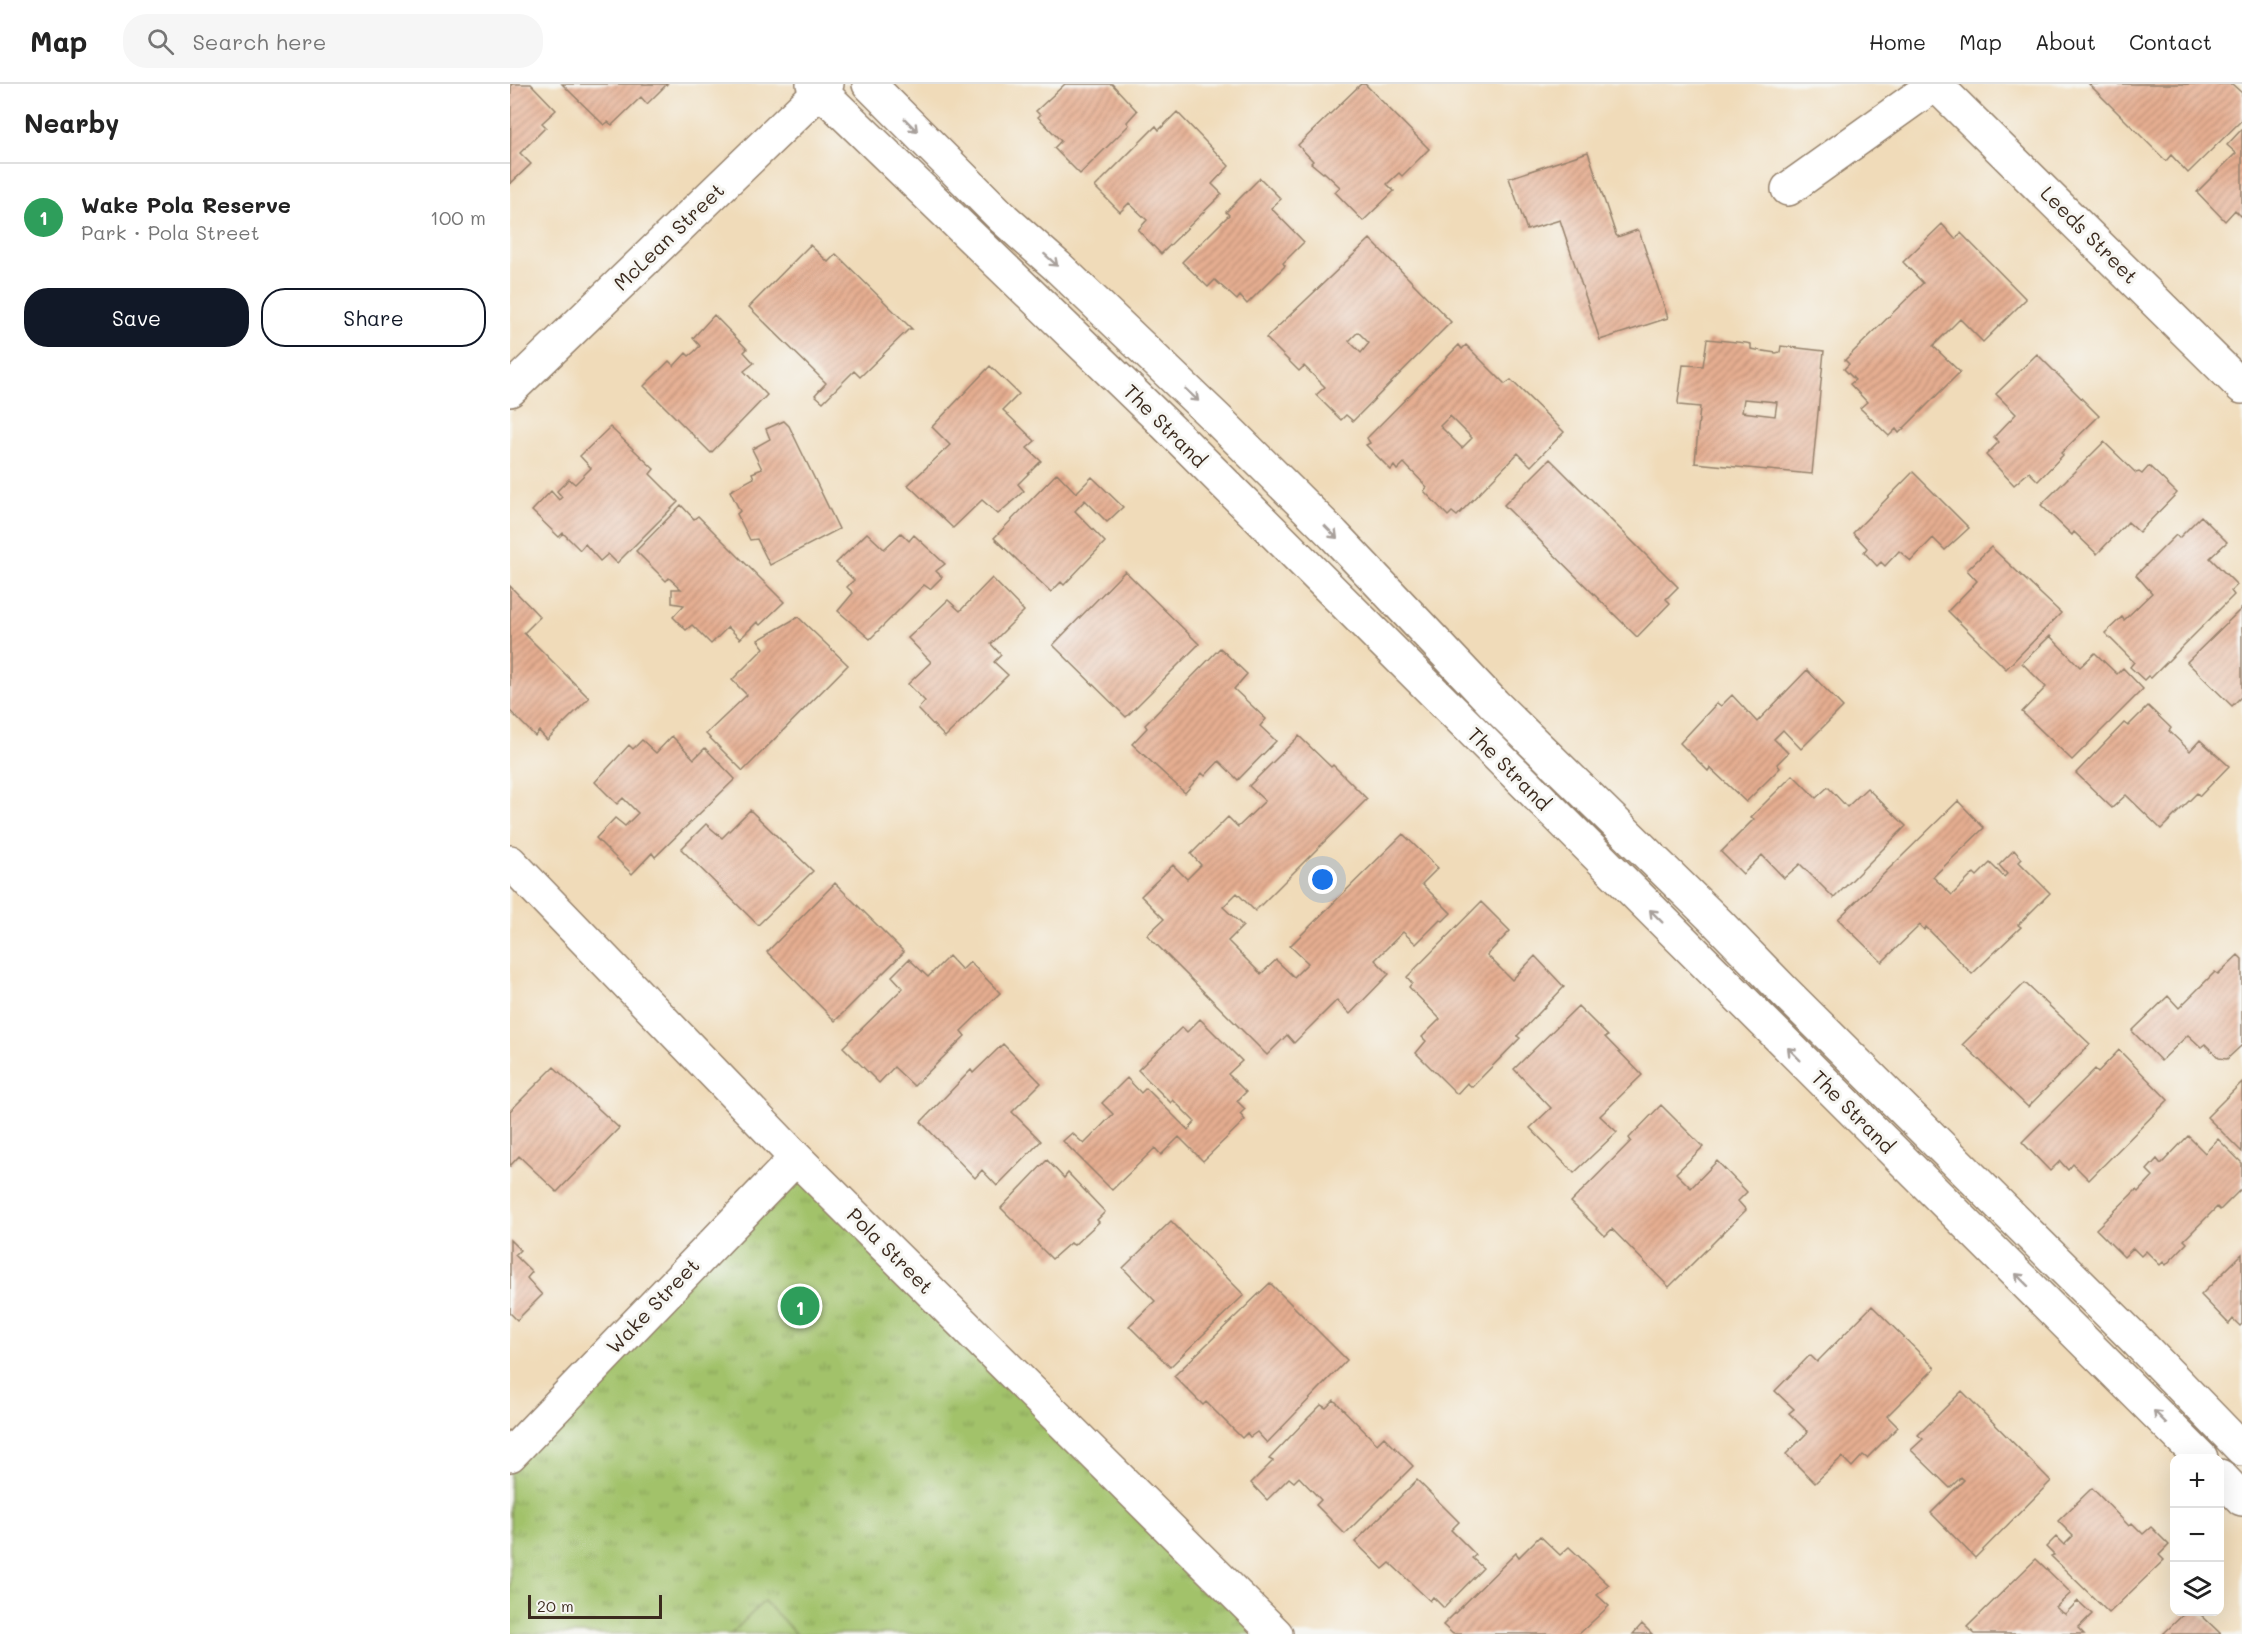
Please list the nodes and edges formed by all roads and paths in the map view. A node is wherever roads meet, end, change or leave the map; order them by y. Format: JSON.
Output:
{"nodes":[{"id":1,"x":869,"y":84,"type":"edge"},
{"id":2,"x":1935,"y":84,"type":"edge"},
{"id":3,"x":820,"y":87,"type":"edge"},
{"id":4,"x":1788,"y":189,"type":"dead end"},
{"id":5,"x":2242,"y":387,"type":"edge"},
{"id":6,"x":510,"y":390,"type":"edge"},
{"id":7,"x":510,"y":862,"type":"edge"},
{"id":8,"x":796,"y":1158,"type":"junction"},
{"id":9,"x":2242,"y":1449,"type":"edge"},
{"id":10,"x":2197,"y":1454,"type":"edge"},
{"id":11,"x":510,"y":1455,"type":"edge"},
{"id":12,"x":2224,"y":1480,"type":"edge"},
{"id":13,"x":2242,"y":1499,"type":"edge"},
{"id":14,"x":1276,"y":1634,"type":"edge"}],
"edges":[{"from":1,"to":9,"type":"street","name":"The Strand","one_way":true},
{"from":2,"to":4,"type":"street","name":"Leeds Street"},
{"from":2,"to":5,"type":"street","name":"Leeds Street"},
{"from":3,"to":6,"type":"street","name":"McLean Street"},
{"from":10,"to":3,"type":"street","name":"The Strand","one_way":true},
{"from":7,"to":8,"type":"street","name":"Pola Street"},
{"from":8,"to":11,"type":"street","name":"Wake Street"},
{"from":8,"to":14,"type":"street","name":"Pola Street"},
{"from":12,"to":13,"type":"street"}]}
